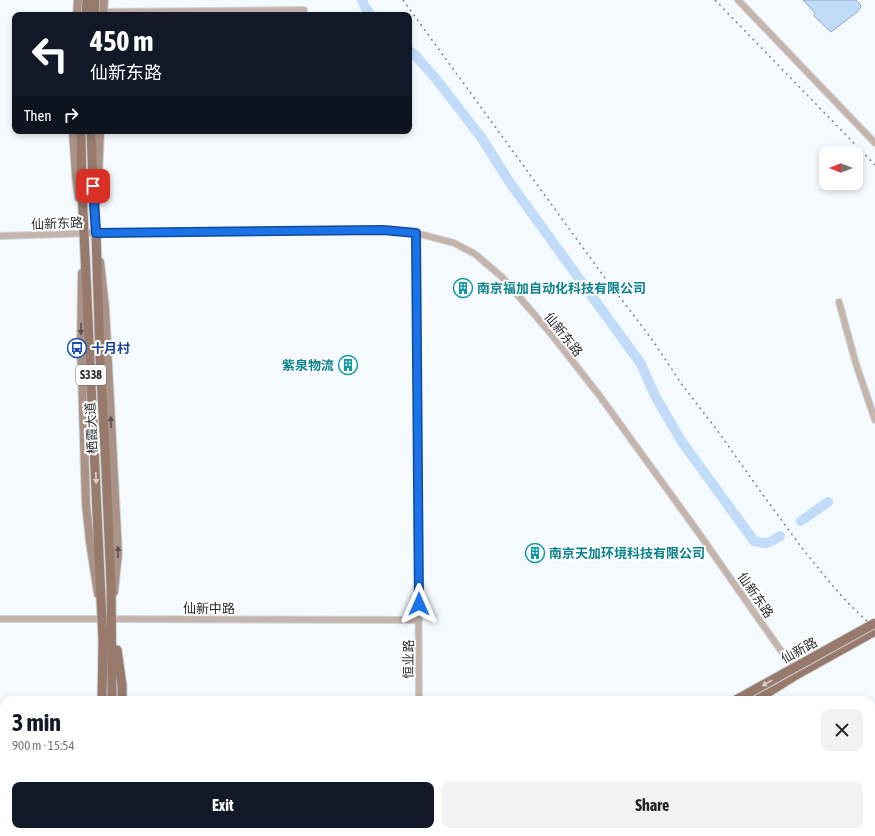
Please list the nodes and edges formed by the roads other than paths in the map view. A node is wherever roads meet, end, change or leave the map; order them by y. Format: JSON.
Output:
{"nodes":[{"id":1,"x":78,"y":0,"type":"edge"},
{"id":2,"x":87,"y":0,"type":"edge"},
{"id":3,"x":95,"y":0,"type":"edge"},
{"id":4,"x":104,"y":0,"type":"edge"},
{"id":5,"x":738,"y":0,"type":"edge"},
{"id":6,"x":304,"y":10,"type":"dead end"},
{"id":7,"x":77,"y":12,"type":"edge"},
{"id":8,"x":86,"y":12,"type":"edge"},
{"id":9,"x":94,"y":12,"type":"edge"},
{"id":10,"x":103,"y":12,"type":"edge"},
{"id":11,"x":170,"y":12,"type":"edge"},
{"id":12,"x":73,"y":134,"type":"edge"},
{"id":13,"x":81,"y":134,"type":"edge"},
{"id":14,"x":91,"y":134,"type":"edge"},
{"id":15,"x":100,"y":134,"type":"edge"},
{"id":16,"x":875,"y":143,"type":"edge"},
{"id":17,"x":96,"y":233,"type":"junction"},
{"id":18,"x":416,"y":233,"type":"junction"},
{"id":19,"x":84,"y":234,"type":"junction"},
{"id":20,"x":0,"y":236,"type":"edge"},
{"id":21,"x":839,"y":302,"type":"dead end"},
{"id":22,"x":875,"y":420,"type":"edge"},
{"id":23,"x":0,"y":619,"type":"edge"},
{"id":24,"x":101,"y":619,"type":"junction"},
{"id":25,"x":112,"y":619,"type":"junction"},
{"id":26,"x":419,"y":620,"type":"junction"},
{"id":27,"x":875,"y":623,"type":"edge"},
{"id":28,"x":875,"y":631,"type":"edge"},
{"id":29,"x":793,"y":668,"type":"junction"},
{"id":30,"x":96,"y":696,"type":"edge"},
{"id":31,"x":102,"y":696,"type":"edge"},
{"id":32,"x":112,"y":696,"type":"edge"},
{"id":33,"x":122,"y":696,"type":"edge"},
{"id":34,"x":419,"y":696,"type":"edge"},
{"id":35,"x":743,"y":696,"type":"edge"},
{"id":36,"x":762,"y":696,"type":"edge"}],
"edges":[{"from":1,"to":7,"type":"street"},
{"from":2,"to":8,"type":"main road"},
{"from":3,"to":9,"type":"main road"},
{"from":4,"to":10,"type":"street"},
{"from":5,"to":16,"type":"street"},
{"from":6,"to":11,"type":"street"},
{"from":12,"to":19,"type":"street"},
{"from":13,"to":19,"type":"main road","name":"栖霞大道","number":"S338"},
{"from":14,"to":17,"type":"main road","name":"栖霞大道","number":"S338"},
{"from":15,"to":17,"type":"street"},
{"from":17,"to":18,"type":"street","name":"仙新东路"},
{"from":17,"to":19,"type":"street","name":"仙新东路"},
{"from":25,"to":17,"type":"main road","name":"栖霞大道","number":"S338","one_way":true},
{"from":18,"to":26,"type":"street","name":"恒业路"},
{"from":18,"to":29,"type":"street","name":"仙新东路"},
{"from":19,"to":20,"type":"street","name":"仙新东路"},
{"from":19,"to":24,"type":"main road","name":"栖霞大道","number":"S338","one_way":true},
{"from":21,"to":22,"type":"street"},
{"from":23,"to":24,"type":"street","name":"仙新中路"},
{"from":24,"to":25,"type":"street","name":"仙新中路"},
{"from":24,"to":30,"type":"main road"},
{"from":24,"to":31,"type":"main road","name":"栖霞大道","number":"S338"},
{"from":25,"to":26,"type":"street","name":"仙新中路"},
{"from":25,"to":32,"type":"main road","name":"栖霞大道","number":"S338"},
{"from":25,"to":33,"type":"main road"},
{"from":26,"to":34,"type":"street","name":"恒业路"},
{"from":27,"to":29,"type":"main road","name":"仙新路","bridge":true},
{"from":28,"to":36,"type":"main road","name":"仙新路"},
{"from":29,"to":35,"type":"main road","name":"仙新路","one_way":true,"bridge":true}]}
